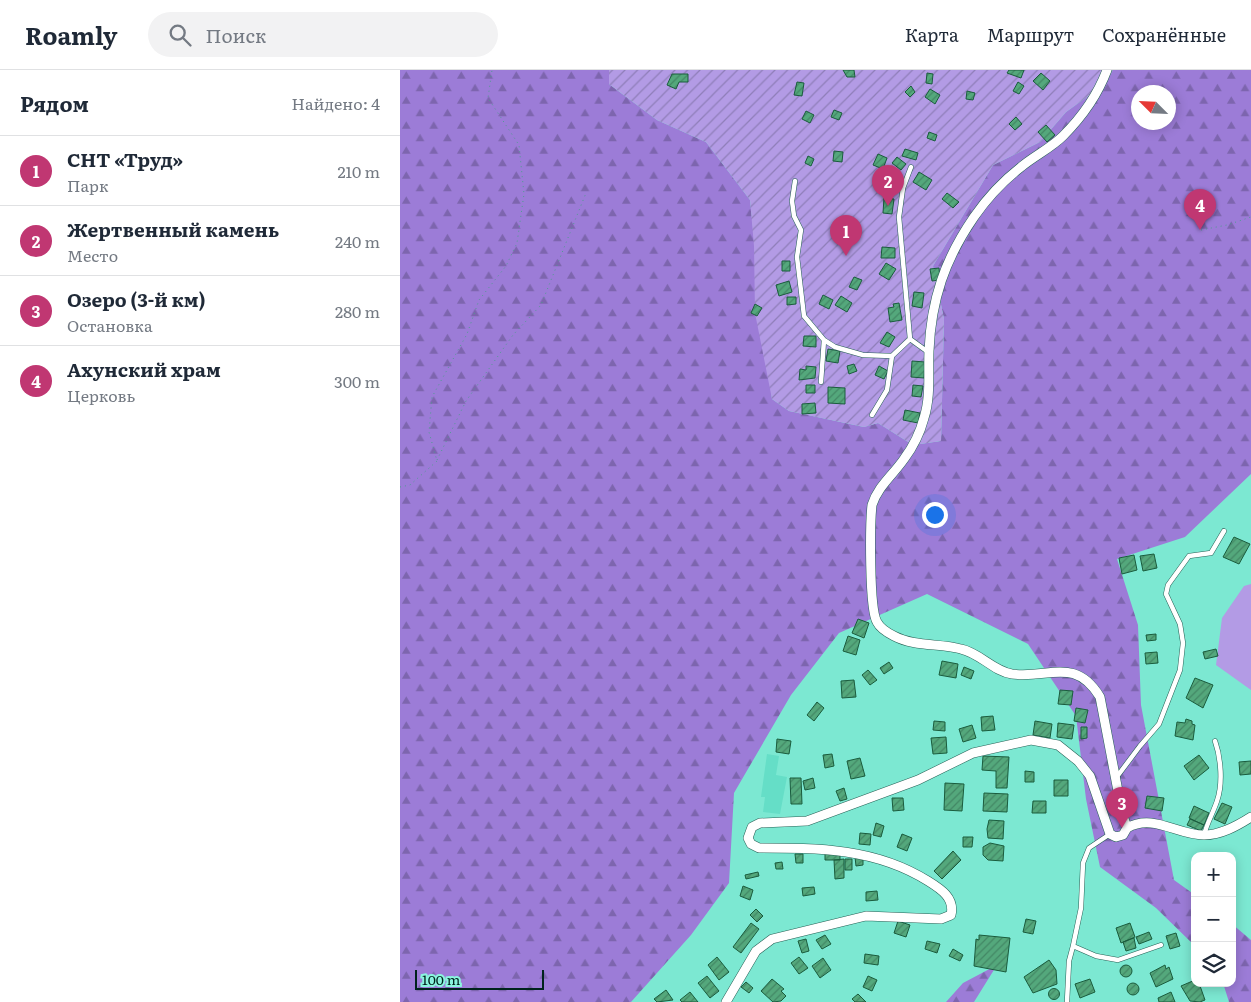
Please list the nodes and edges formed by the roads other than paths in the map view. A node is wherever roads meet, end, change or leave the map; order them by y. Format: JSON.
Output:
{"nodes":[{"id":1,"x":1107,"y":70,"type":"edge"},
{"id":2,"x":912,"y":167,"type":"dead end"},
{"id":3,"x":795,"y":181,"type":"dead end"},
{"id":4,"x":910,"y":339,"type":"junction"},
{"id":5,"x":824,"y":340,"type":"junction"},
{"id":6,"x":929,"y":353,"type":"junction"},
{"id":7,"x":892,"y":356,"type":"junction"},
{"id":8,"x":820,"y":382,"type":"dead end"},
{"id":9,"x":872,"y":415,"type":"dead end"},
{"id":10,"x":1224,"y":531,"type":"dead end"},
{"id":11,"x":1214,"y":741,"type":"dead end"},
{"id":12,"x":1116,"y":779,"type":"junction"},
{"id":13,"x":1251,"y":816,"type":"edge"},
{"id":14,"x":1127,"y":828,"type":"junction"},
{"id":15,"x":1110,"y":834,"type":"junction"},
{"id":16,"x":1204,"y":835,"type":"junction"},
{"id":17,"x":1161,"y":945,"type":"dead end"},
{"id":18,"x":1073,"y":946,"type":"junction"},
{"id":19,"x":726,"y":1002,"type":"edge"},
{"id":20,"x":1067,"y":1002,"type":"edge"}],
"edges":[{"from":1,"to":6,"type":"street"},
{"from":2,"to":4,"type":"lane"},
{"from":3,"to":5,"type":"lane"},
{"from":4,"to":6,"type":"lane"},
{"from":4,"to":7,"type":"lane"},
{"from":5,"to":7,"type":"lane"},
{"from":5,"to":8,"type":"lane"},
{"from":6,"to":12,"type":"street"},
{"from":7,"to":9,"type":"lane"},
{"from":10,"to":12,"type":"lane"},
{"from":11,"to":16,"type":"lane"},
{"from":12,"to":14,"type":"street"},
{"from":13,"to":16,"type":"street"},
{"from":14,"to":15,"type":"street"},
{"from":14,"to":16,"type":"street"},
{"from":15,"to":18,"type":"lane"},
{"from":15,"to":19,"type":"street"},
{"from":17,"to":18,"type":"lane"},
{"from":18,"to":20,"type":"lane"}]}
